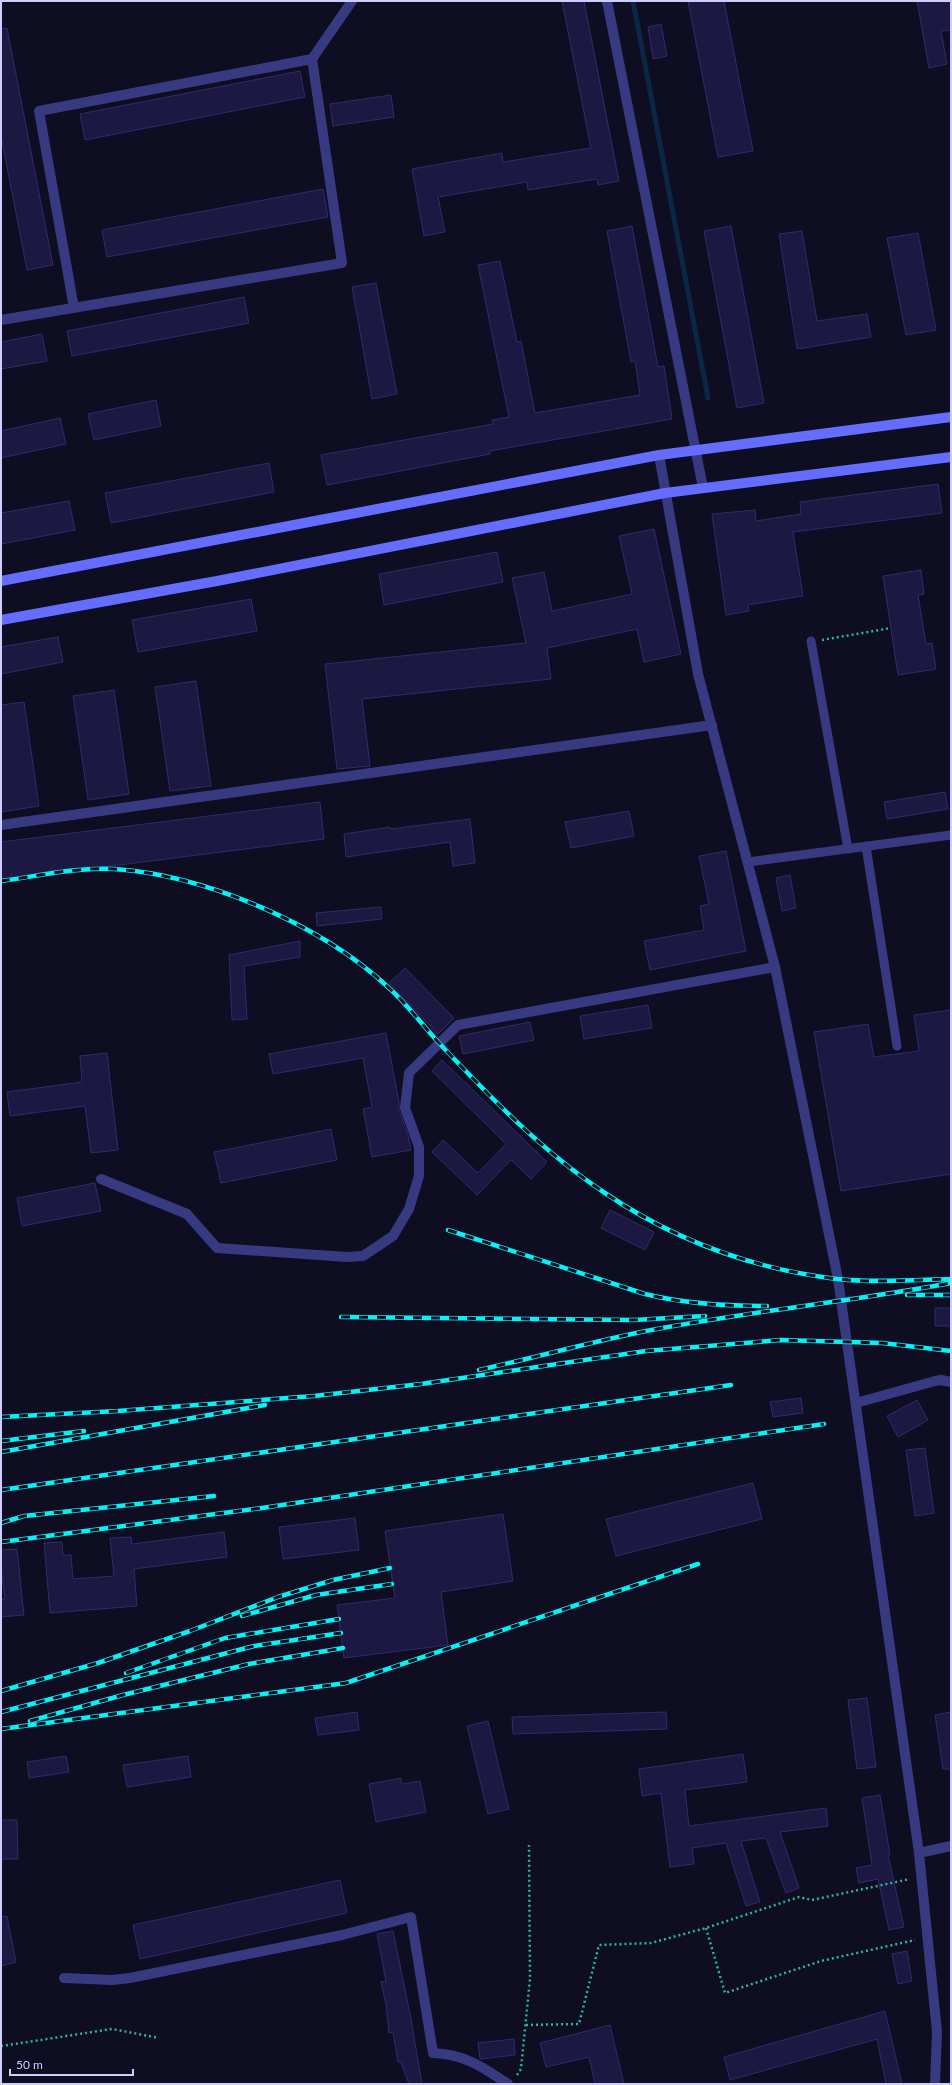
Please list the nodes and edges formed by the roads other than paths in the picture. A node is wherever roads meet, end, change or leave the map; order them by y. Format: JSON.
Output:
{"nodes":[{"id":1,"x":352,"y":1,"type":"edge"},
{"id":2,"x":607,"y":1,"type":"edge"},
{"id":3,"x":312,"y":59,"type":"junction"},
{"id":4,"x":74,"y":308,"type":"junction"},
{"id":5,"x":1,"y":320,"type":"edge"},
{"id":6,"x":951,"y":417,"type":"edge"},
{"id":7,"x":695,"y":449,"type":"junction"},
{"id":8,"x":659,"y":455,"type":"junction"},
{"id":9,"x":951,"y":457,"type":"edge"},
{"id":10,"x":703,"y":488,"type":"junction"},
{"id":11,"x":665,"y":493,"type":"junction"},
{"id":12,"x":1,"y":581,"type":"edge"},
{"id":13,"x":1,"y":620,"type":"edge"},
{"id":14,"x":811,"y":641,"type":"road end"},
{"id":15,"x":712,"y":725,"type":"junction"},
{"id":16,"x":1,"y":825,"type":"edge"},
{"id":17,"x":951,"y":835,"type":"edge"},
{"id":18,"x":866,"y":846,"type":"junction"},
{"id":19,"x":848,"y":849,"type":"junction"},
{"id":20,"x":748,"y":862,"type":"junction"},
{"id":21,"x":775,"y":967,"type":"junction"},
{"id":22,"x":897,"y":1046,"type":"dead end"},
{"id":23,"x":101,"y":1179,"type":"dead end"},
{"id":24,"x":951,"y":1382,"type":"edge"},
{"id":25,"x":856,"y":1403,"type":"junction"},
{"id":26,"x":951,"y":1846,"type":"edge"},
{"id":27,"x":919,"y":1853,"type":"junction"},
{"id":28,"x":64,"y":1978,"type":"dead end"},
{"id":29,"x":511,"y":2081,"type":"edge"},
{"id":30,"x":935,"y":2084,"type":"edge"}],
"edges":[{"from":1,"to":3,"type":"street"},
{"from":2,"to":7,"type":"street"},
{"from":3,"to":4,"type":"street"},
{"from":3,"to":4,"type":"street"},
{"from":4,"to":5,"type":"street"},
{"from":6,"to":7,"type":"main road"},
{"from":7,"to":8,"type":"main road"},
{"from":7,"to":10,"type":"street"},
{"from":8,"to":11,"type":"street"},
{"from":8,"to":12,"type":"main road"},
{"from":9,"to":10,"type":"main road"},
{"from":10,"to":11,"type":"main road"},
{"from":11,"to":13,"type":"main road"},
{"from":11,"to":15,"type":"street"},
{"from":14,"to":19,"type":"lane"},
{"from":15,"to":16,"type":"street"},
{"from":15,"to":20,"type":"street"},
{"from":17,"to":18,"type":"lane"},
{"from":18,"to":19,"type":"lane"},
{"from":18,"to":22,"type":"lane"},
{"from":19,"to":20,"type":"lane"},
{"from":20,"to":21,"type":"street"},
{"from":21,"to":23,"type":"street"},
{"from":21,"to":25,"type":"street"},
{"from":24,"to":25,"type":"street"},
{"from":25,"to":27,"type":"street"},
{"from":26,"to":27,"type":"street"},
{"from":27,"to":30,"type":"street"},
{"from":28,"to":29,"type":"street"}]}
